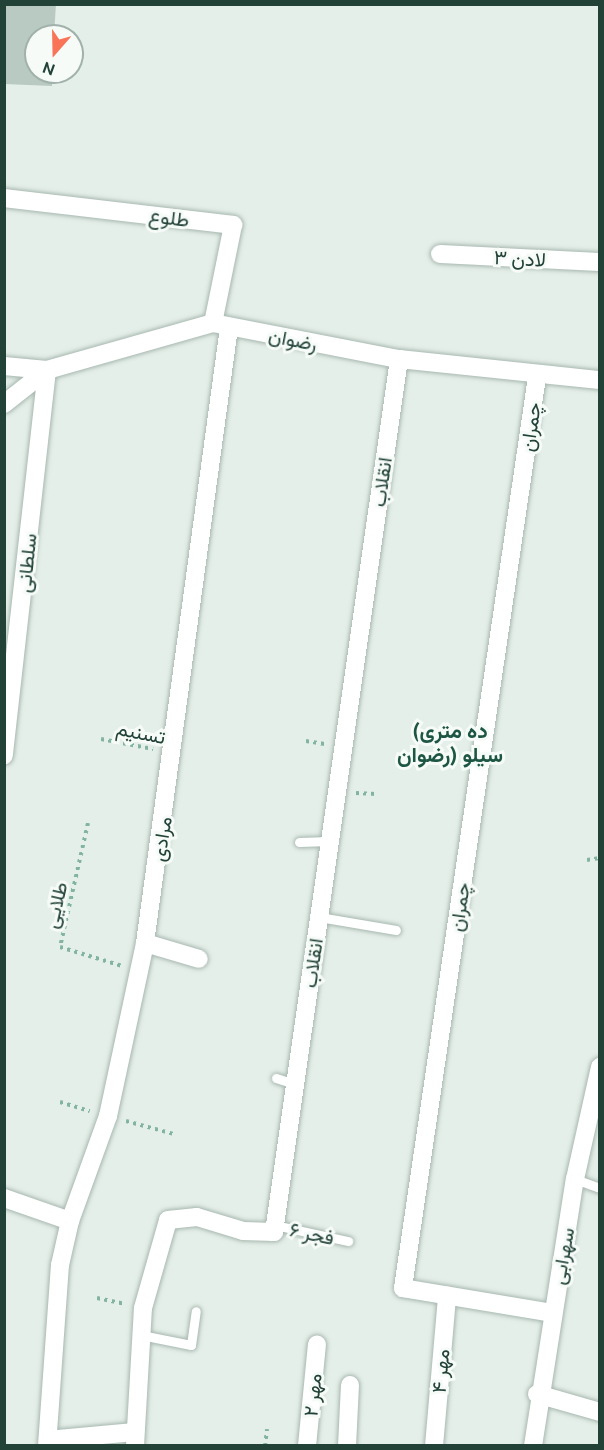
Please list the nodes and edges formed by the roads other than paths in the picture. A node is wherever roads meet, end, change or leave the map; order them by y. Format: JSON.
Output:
{"nodes":[{"id":1,"x":4,"y":198,"type":"edge"},
{"id":2,"x":440,"y":254,"type":"dead end"},
{"id":3,"x":600,"y":262,"type":"edge"},
{"id":4,"x":221,"y":325,"type":"junction"},
{"id":5,"x":399,"y":359,"type":"junction"},
{"id":6,"x":4,"y":366,"type":"edge"},
{"id":7,"x":47,"y":370,"type":"junction"},
{"id":8,"x":537,"y":377,"type":"junction"},
{"id":9,"x":600,"y":380,"type":"edge"},
{"id":10,"x":4,"y":404,"type":"edge"},
{"id":11,"x":4,"y":756,"type":"edge"},
{"id":12,"x":330,"y":841,"type":"junction"},
{"id":13,"x":299,"y":842,"type":"dead end"},
{"id":14,"x":319,"y":917,"type":"junction"},
{"id":15,"x":396,"y":930,"type":"dead end"},
{"id":16,"x":145,"y":943,"type":"junction"},
{"id":17,"x":199,"y":959,"type":"dead end"},
{"id":18,"x":600,"y":1067,"type":"edge"},
{"id":19,"x":276,"y":1078,"type":"dead end"},
{"id":20,"x":295,"y":1084,"type":"junction"},
{"id":21,"x":595,"y":1113,"type":"edge"},
{"id":22,"x":575,"y":1179,"type":"junction"},
{"id":23,"x":600,"y":1188,"type":"edge"},
{"id":24,"x":4,"y":1198,"type":"edge"},
{"id":25,"x":70,"y":1221,"type":"junction"},
{"id":26,"x":275,"y":1225,"type":"junction"},
{"id":27,"x":348,"y":1241,"type":"dead end"},
{"id":28,"x":447,"y":1296,"type":"junction"},
{"id":29,"x":196,"y":1311,"type":"dead end"},
{"id":30,"x":552,"y":1314,"type":"junction"},
{"id":31,"x":141,"y":1335,"type":"junction"},
{"id":32,"x":317,"y":1344,"type":"dead end"},
{"id":33,"x":350,"y":1385,"type":"dead end"},
{"id":34,"x":537,"y":1394,"type":"junction"},
{"id":35,"x":600,"y":1412,"type":"edge"},
{"id":36,"x":134,"y":1439,"type":"edge"},
{"id":37,"x":47,"y":1443,"type":"edge"},
{"id":38,"x":307,"y":1446,"type":"edge"},
{"id":39,"x":347,"y":1446,"type":"edge"},
{"id":40,"x":434,"y":1446,"type":"edge"},
{"id":41,"x":533,"y":1446,"type":"edge"}],
"edges":[{"from":1,"to":4,"type":"street","name":"طلوع"},
{"from":2,"to":3,"type":"street","name":"لادن ۳"},
{"from":4,"to":5,"type":"street","name":"رضوان"},
{"from":4,"to":7,"type":"street","name":"رضوان"},
{"from":4,"to":16,"type":"street","name":"مرادی"},
{"from":5,"to":8,"type":"street","name":"رضوان"},
{"from":5,"to":12,"type":"street","name":"انقلاب"},
{"from":6,"to":7,"type":"street"},
{"from":7,"to":10,"type":"street","name":"رضوان"},
{"from":7,"to":11,"type":"street","name":"سلطانی"},
{"from":8,"to":9,"type":"street","name":"رضوان"},
{"from":8,"to":28,"type":"street","name":"چمران"},
{"from":12,"to":13,"type":"lane"},
{"from":12,"to":14,"type":"street","name":"انقلاب"},
{"from":14,"to":15,"type":"lane"},
{"from":14,"to":20,"type":"street","name":"انقلاب"},
{"from":16,"to":17,"type":"street"},
{"from":16,"to":25,"type":"street","name":"مرادی"},
{"from":18,"to":21,"type":"street","name":"سهرابی"},
{"from":19,"to":20,"type":"lane"},
{"from":20,"to":26,"type":"street","name":"انقلاب"},
{"from":21,"to":22,"type":"street","name":"سهرابی"},
{"from":22,"to":23,"type":"lane"},
{"from":22,"to":30,"type":"street","name":"سهرابی"},
{"from":24,"to":25,"type":"street"},
{"from":25,"to":37,"type":"street","name":"مرادی"},
{"from":26,"to":27,"type":"lane","name":"فجر ۶"},
{"from":26,"to":31,"type":"street"},
{"from":28,"to":30,"type":"street","name":"چمران"},
{"from":28,"to":40,"type":"street","name":"مهر ۴"},
{"from":29,"to":31,"type":"lane"},
{"from":30,"to":34,"type":"street","name":"سهرابی"},
{"from":31,"to":36,"type":"street"},
{"from":32,"to":38,"type":"street","name":"مهر ۲"},
{"from":33,"to":39,"type":"street"},
{"from":34,"to":35,"type":"street"},
{"from":34,"to":41,"type":"street","name":"سهرابی"},
{"from":36,"to":37,"type":"street"}]}
